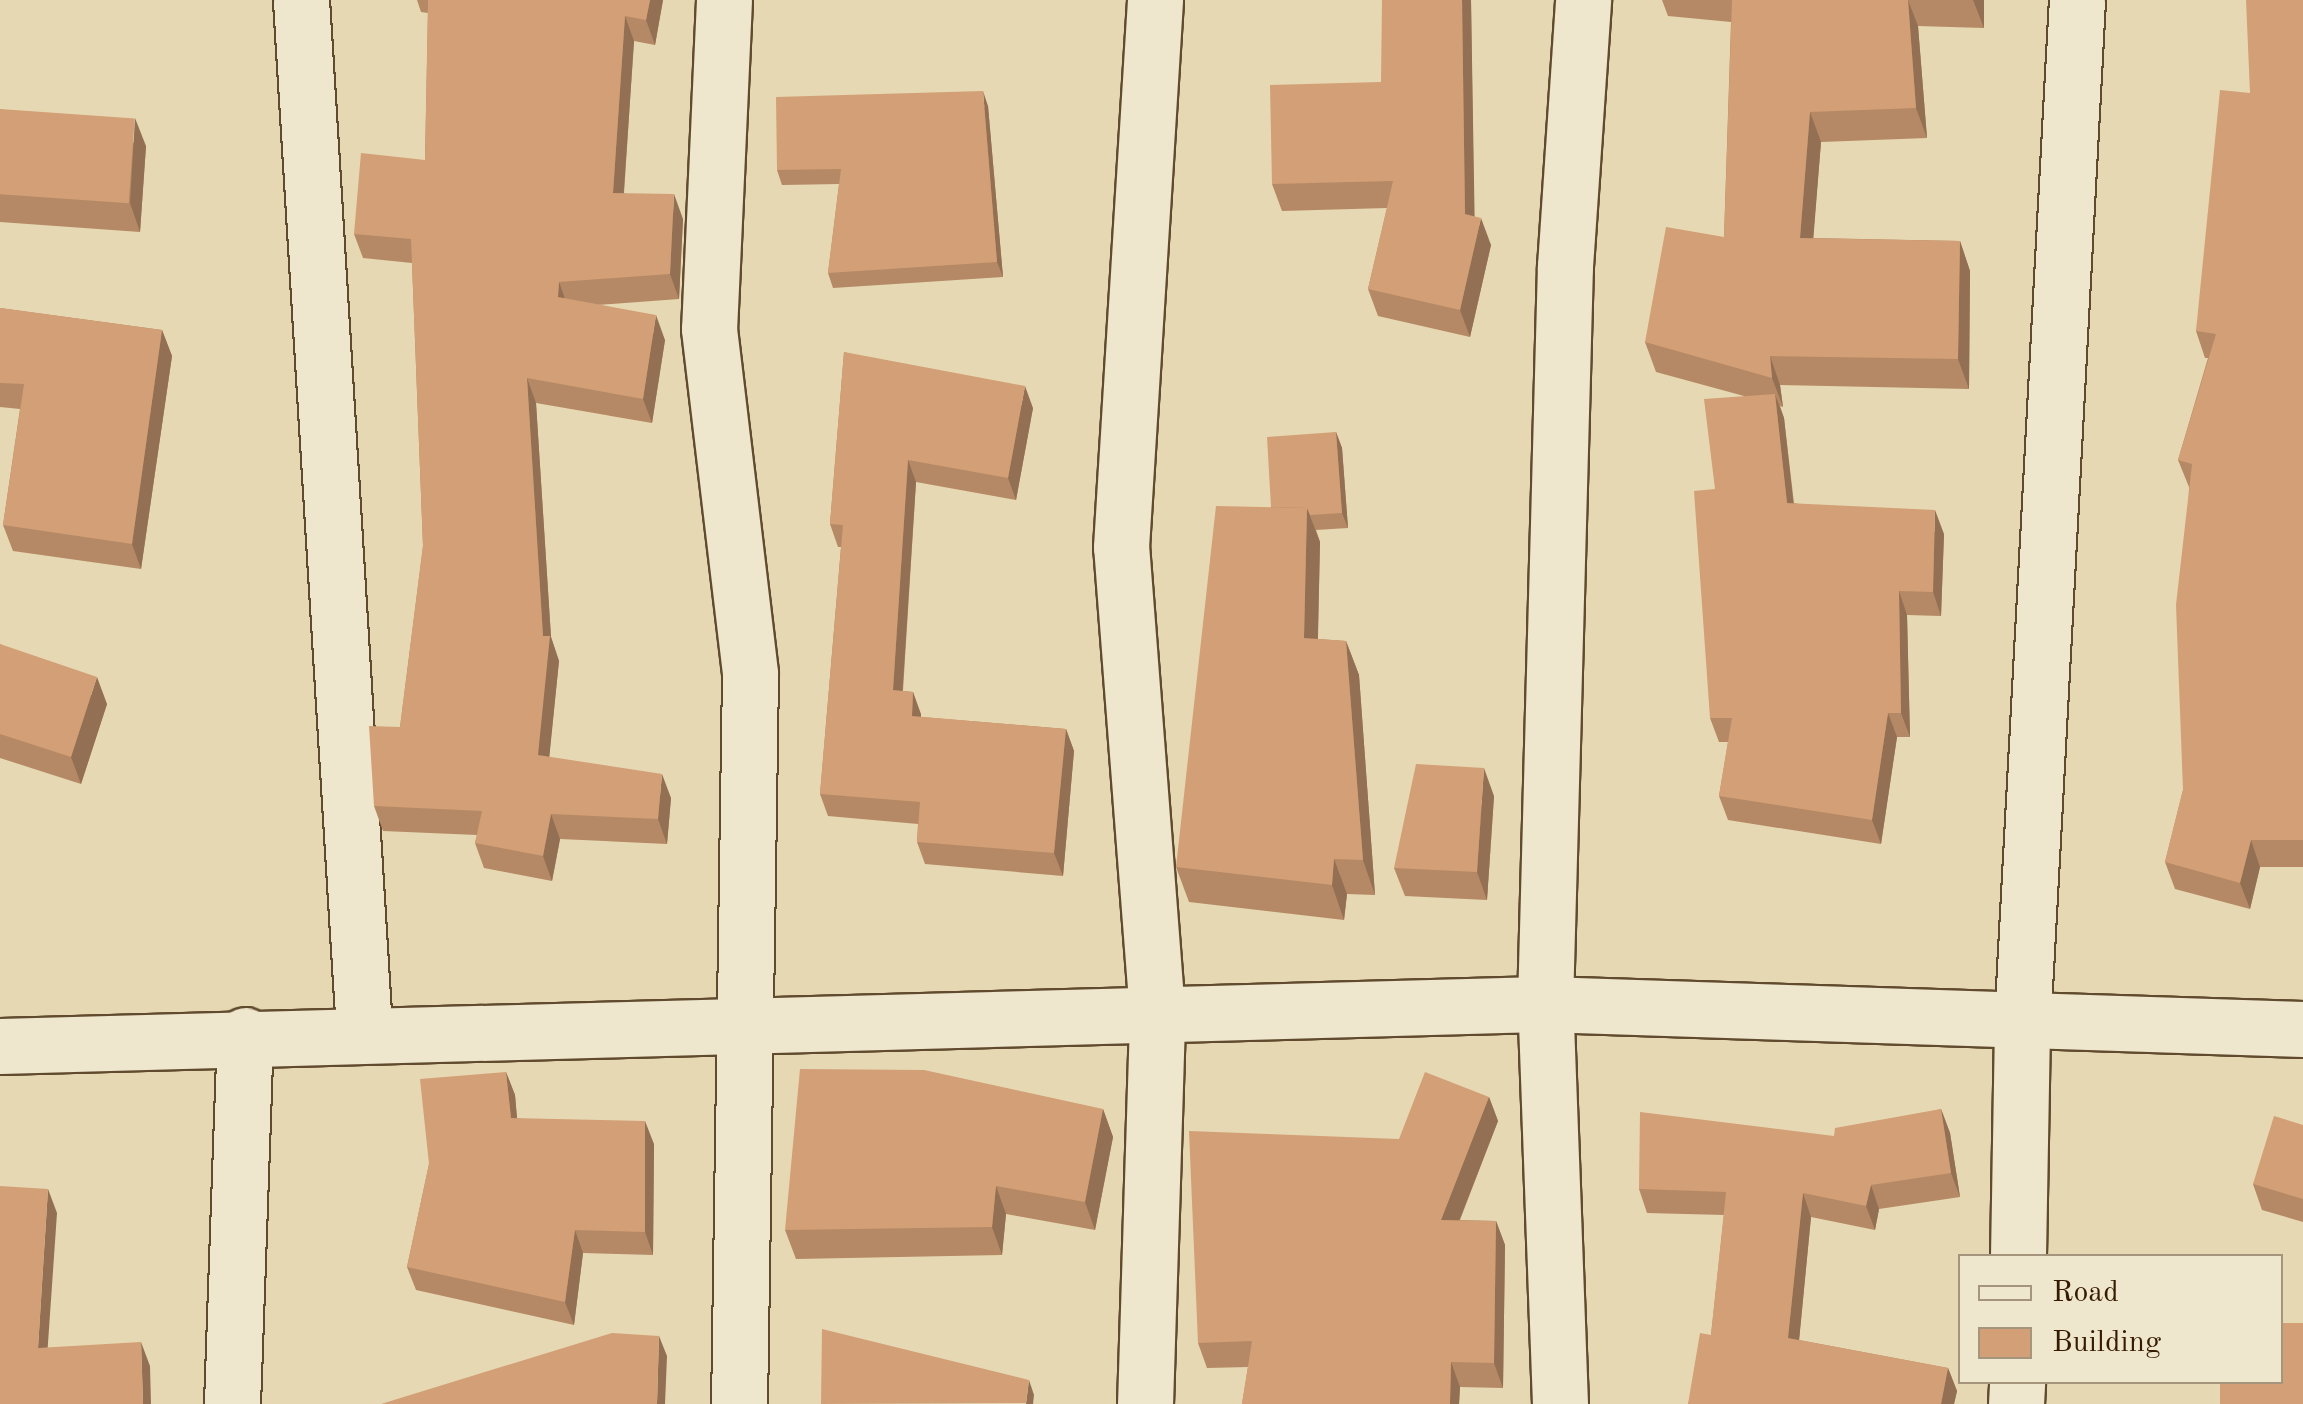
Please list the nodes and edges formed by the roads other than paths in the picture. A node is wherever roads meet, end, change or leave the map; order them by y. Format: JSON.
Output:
{"nodes":[{"id":1,"x":301,"y":0,"type":"edge"},
{"id":2,"x":724,"y":0,"type":"edge"},
{"id":3,"x":1155,"y":0,"type":"edge"},
{"id":4,"x":1583,"y":0,"type":"edge"},
{"id":5,"x":2077,"y":0,"type":"edge"},
{"id":6,"x":1545,"y":1004,"type":"junction"},
{"id":7,"x":1157,"y":1013,"type":"junction"},
{"id":8,"x":740,"y":1021,"type":"junction"},
{"id":9,"x":2022,"y":1025,"type":"junction"},
{"id":10,"x":2303,"y":1029,"type":"edge"},
{"id":11,"x":364,"y":1032,"type":"junction"},
{"id":12,"x":244,"y":1035,"type":"junction"},
{"id":13,"x":0,"y":1046,"type":"edge"},
{"id":14,"x":2018,"y":1254,"type":"edge"},
{"id":15,"x":232,"y":1404,"type":"edge"},
{"id":16,"x":739,"y":1404,"type":"edge"},
{"id":17,"x":1145,"y":1404,"type":"edge"},
{"id":18,"x":1560,"y":1404,"type":"edge"}],
"edges":[{"from":1,"to":11,"type":"street"},
{"from":2,"to":8,"type":"street"},
{"from":3,"to":7,"type":"street"},
{"from":4,"to":6,"type":"street"},
{"from":5,"to":9,"type":"street"},
{"from":6,"to":7,"type":"street"},
{"from":6,"to":9,"type":"street"},
{"from":6,"to":18,"type":"street"},
{"from":7,"to":8,"type":"street"},
{"from":7,"to":17,"type":"street"},
{"from":8,"to":11,"type":"street"},
{"from":8,"to":16,"type":"street"},
{"from":9,"to":10,"type":"street"},
{"from":9,"to":14,"type":"street"},
{"from":11,"to":12,"type":"street"},
{"from":12,"to":13,"type":"street"},
{"from":12,"to":15,"type":"street"}]}
